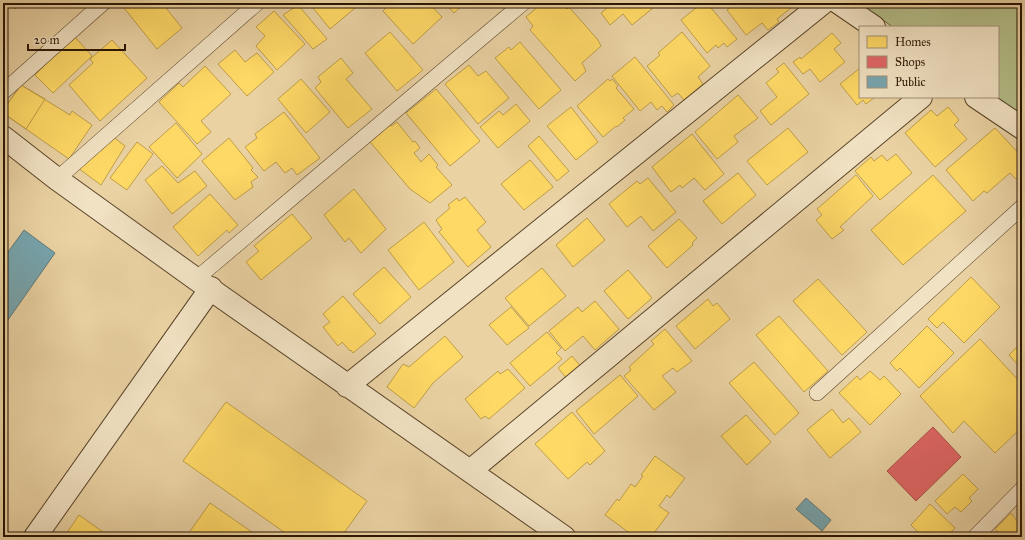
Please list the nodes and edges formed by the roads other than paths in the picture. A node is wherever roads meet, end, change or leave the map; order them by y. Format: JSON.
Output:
{"nodes":[{"id":1,"x":103,"y":3,"type":"edge"},
{"id":2,"x":257,"y":3,"type":"edge"},
{"id":3,"x":523,"y":3,"type":"edge"},
{"id":4,"x":822,"y":3,"type":"edge"},
{"id":5,"x":839,"y":3,"type":"edge"},
{"id":6,"x":873,"y":26,"type":"edge"},
{"id":7,"x":3,"y":92,"type":"edge"},
{"id":8,"x":920,"y":98,"type":"edge"},
{"id":9,"x":977,"y":98,"type":"edge"},
{"id":10,"x":1022,"y":128,"type":"edge"},
{"id":11,"x":3,"y":137,"type":"edge"},
{"id":12,"x":57,"y":179,"type":"junction"},
{"id":13,"x":1022,"y":207,"type":"edge"},
{"id":14,"x":204,"y":284,"type":"junction"},
{"id":15,"x":347,"y":386,"type":"junction"},
{"id":16,"x":817,"y":393,"type":"dead end"},
{"id":17,"x":470,"y":471,"type":"junction"},
{"id":18,"x":1022,"y":489,"type":"edge"},
{"id":19,"x":35,"y":537,"type":"edge"},
{"id":20,"x":564,"y":537,"type":"edge"},
{"id":21,"x":975,"y":537,"type":"edge"}],
"edges":[{"from":1,"to":7,"type":"lane"},
{"from":2,"to":12,"type":"lane"},
{"from":3,"to":14,"type":"lane"},
{"from":4,"to":15,"type":"street"},
{"from":5,"to":6,"type":"street"},
{"from":8,"to":17,"type":"street"},
{"from":9,"to":10,"type":"street"},
{"from":11,"to":12,"type":"street"},
{"from":12,"to":14,"type":"street"},
{"from":13,"to":16,"type":"lane"},
{"from":14,"to":15,"type":"street"},
{"from":14,"to":19,"type":"street"},
{"from":15,"to":17,"type":"street"},
{"from":17,"to":20,"type":"street"},
{"from":18,"to":21,"type":"lane"}]}
